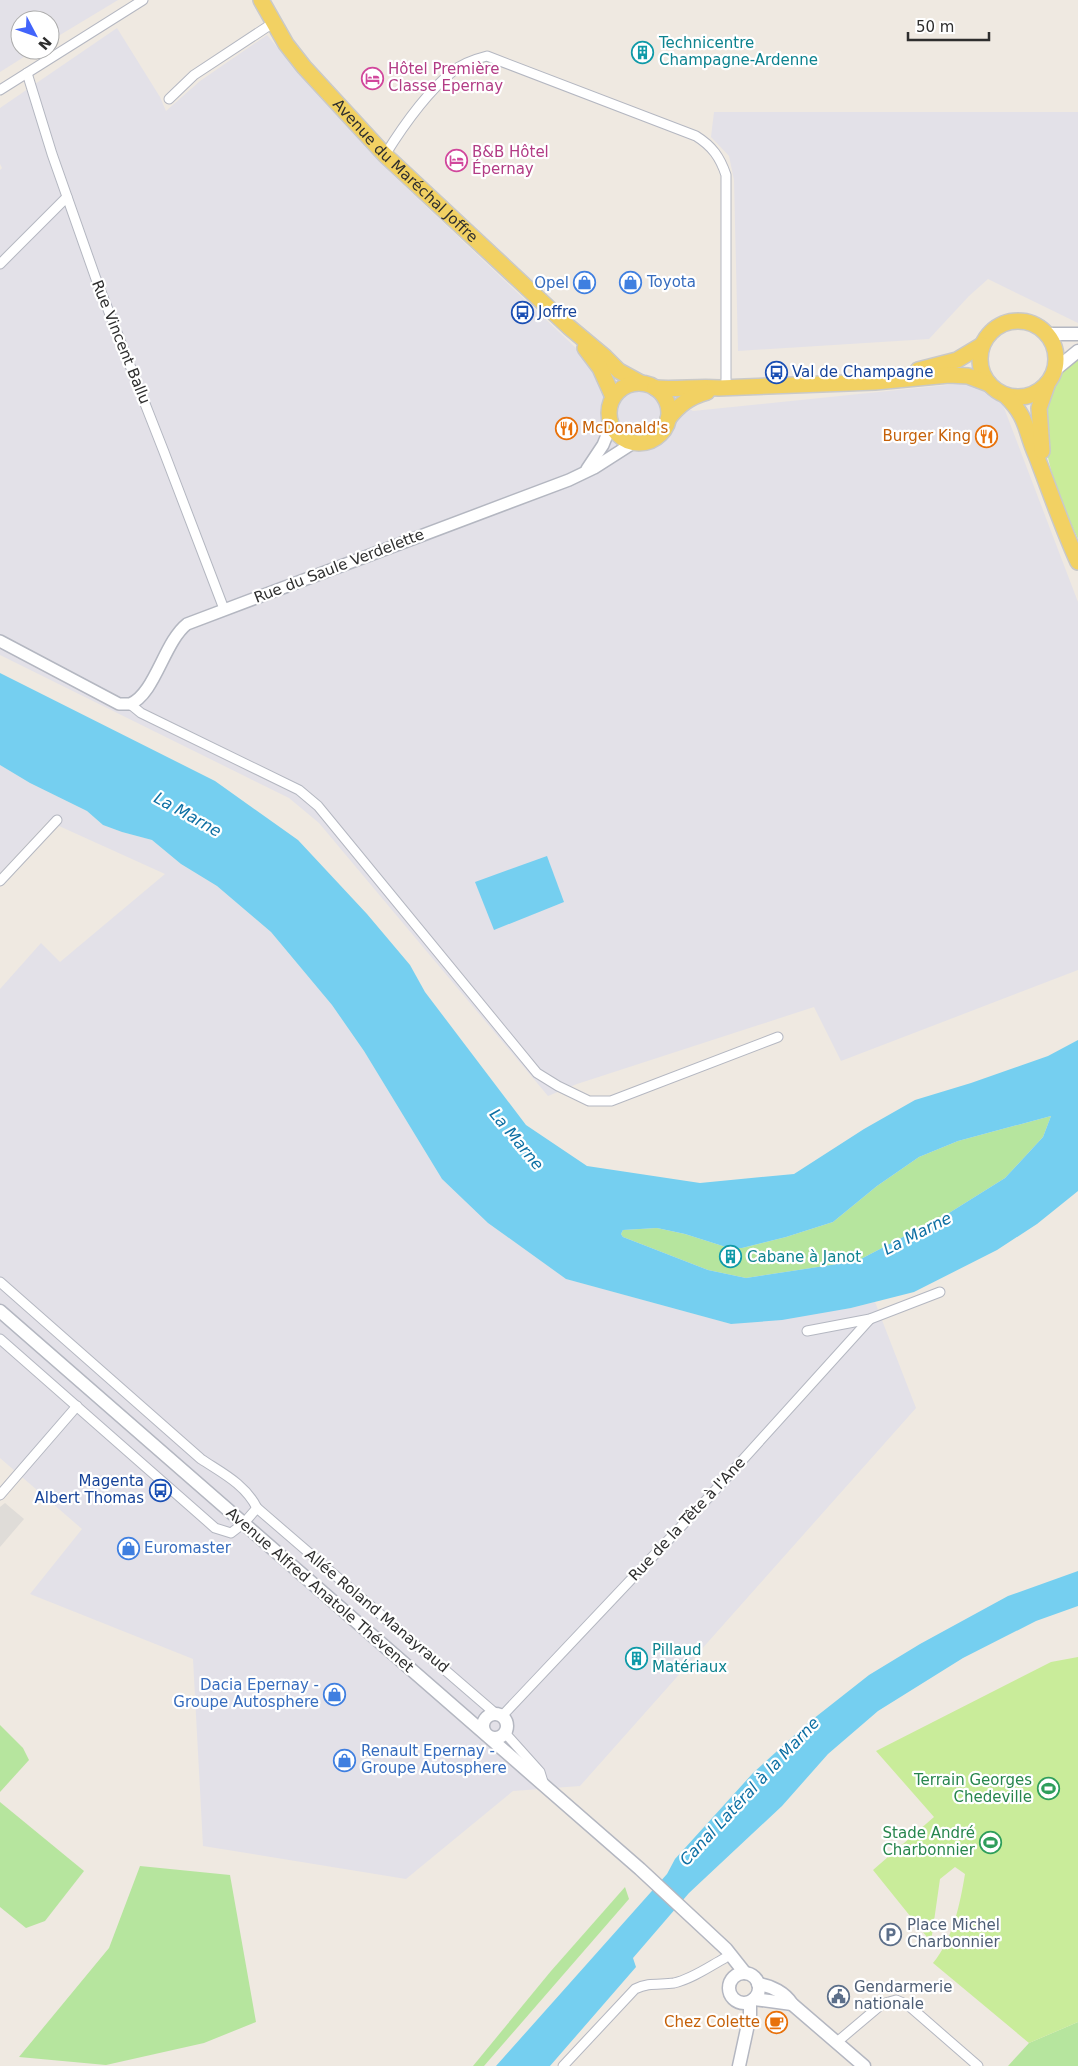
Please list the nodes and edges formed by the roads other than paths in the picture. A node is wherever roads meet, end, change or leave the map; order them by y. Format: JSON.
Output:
{"nodes":[{"id":1,"x":144,"y":0,"type":"edge"},
{"id":2,"x":261,"y":0,"type":"edge"},
{"id":3,"x":272,"y":23,"type":"junction"},
{"id":4,"x":27,"y":73,"type":"junction"},
{"id":5,"x":0,"y":90,"type":"edge"},
{"id":6,"x":169,"y":98,"type":"dead end"},
{"id":7,"x":385,"y":155,"type":"junction"},
{"id":8,"x":67,"y":197,"type":"junction"},
{"id":9,"x":0,"y":264,"type":"edge"},
{"id":10,"x":569,"y":327,"type":"junction"},
{"id":11,"x":1048,"y":334,"type":"junction"},
{"id":12,"x":1078,"y":334,"type":"edge"},
{"id":13,"x":982,"y":345,"type":"junction"},
{"id":14,"x":1078,"y":351,"type":"edge"},
{"id":15,"x":1056,"y":369,"type":"junction"},
{"id":16,"x":842,"y":382,"type":"junction"},
{"id":17,"x":989,"y":384,"type":"junction"},
{"id":18,"x":648,"y":386,"type":"junction"},
{"id":19,"x":1046,"y":386,"type":"junction"},
{"id":20,"x":723,"y":388,"type":"junction"},
{"id":21,"x":1005,"y":395,"type":"junction"},
{"id":22,"x":614,"y":397,"type":"junction"},
{"id":23,"x":668,"y":419,"type":"junction"},
{"id":24,"x":611,"y":425,"type":"junction"},
{"id":25,"x":633,"y":443,"type":"junction"},
{"id":26,"x":1043,"y":470,"type":"junction"},
{"id":27,"x":584,"y":472,"type":"junction"},
{"id":28,"x":1078,"y":562,"type":"edge"},
{"id":29,"x":224,"y":609,"type":"junction"},
{"id":30,"x":0,"y":641,"type":"edge"},
{"id":31,"x":130,"y":704,"type":"junction"},
{"id":32,"x":57,"y":820,"type":"dead end"},
{"id":33,"x":0,"y":882,"type":"edge"},
{"id":34,"x":778,"y":1037,"type":"dead end"},
{"id":35,"x":0,"y":1282,"type":"edge"},
{"id":36,"x":940,"y":1292,"type":"dead end"},
{"id":37,"x":0,"y":1311,"type":"edge"},
{"id":38,"x":870,"y":1319,"type":"junction"},
{"id":39,"x":807,"y":1331,"type":"dead end"},
{"id":40,"x":0,"y":1339,"type":"edge"},
{"id":41,"x":77,"y":1406,"type":"junction"},
{"id":42,"x":0,"y":1494,"type":"edge"},
{"id":43,"x":257,"y":1508,"type":"junction"},
{"id":44,"x":244,"y":1523,"type":"junction"},
{"id":45,"x":464,"y":1715,"type":"junction"},
{"id":46,"x":499,"y":1715,"type":"junction"},
{"id":47,"x":484,"y":1722,"type":"junction"},
{"id":48,"x":505,"y":1733,"type":"junction"},
{"id":49,"x":488,"y":1736,"type":"junction"},
{"id":50,"x":544,"y":1785,"type":"junction"},
{"id":51,"x":714,"y":1937,"type":"junction"},
{"id":52,"x":725,"y":1958,"type":"junction"},
{"id":53,"x":745,"y":1973,"type":"junction"},
{"id":54,"x":730,"y":1982,"type":"junction"},
{"id":55,"x":758,"y":1984,"type":"junction"},
{"id":56,"x":734,"y":1999,"type":"junction"},
{"id":57,"x":752,"y":2001,"type":"junction"},
{"id":58,"x":792,"y":2004,"type":"junction"},
{"id":59,"x":744,"y":2040,"type":"junction"},
{"id":60,"x":837,"y":2042,"type":"junction"},
{"id":61,"x":563,"y":2066,"type":"edge"},
{"id":62,"x":739,"y":2066,"type":"edge"},
{"id":63,"x":864,"y":2066,"type":"edge"},
{"id":64,"x":978,"y":2066,"type":"edge"}],
"edges":[{"from":1,"to":4,"type":"street"},
{"from":2,"to":3,"type":"main road","name":"Avenue du Maréchal Joffre"},
{"from":3,"to":6,"type":"street"},
{"from":3,"to":7,"type":"main road","name":"Avenue du Maréchal Joffre"},
{"from":4,"to":5,"type":"street"},
{"from":4,"to":8,"type":"street","name":"Rue Vincent Ballu"},
{"from":7,"to":10,"type":"main road","name":"Avenue du Maréchal Joffre"},
{"from":7,"to":20,"type":"street"},
{"from":8,"to":9,"type":"street"},
{"from":8,"to":29,"type":"street","name":"Rue Vincent Ballu"},
{"from":10,"to":18,"type":"main road","name":"Avenue du Maréchal Joffre"},
{"from":10,"to":22,"type":"main road","name":"Avenue du Maréchal Joffre"},
{"from":11,"to":12,"type":"main road"},
{"from":11,"to":13,"type":"main road"},
{"from":11,"to":15,"type":"main road"},
{"from":13,"to":16,"type":"main road"},
{"from":13,"to":17,"type":"main road"},
{"from":14,"to":15,"type":"main road"},
{"from":15,"to":19,"type":"main road"},
{"from":16,"to":17,"type":"main road"},
{"from":16,"to":20,"type":"main road"},
{"from":17,"to":21,"type":"main road"},
{"from":18,"to":20,"type":"main road"},
{"from":18,"to":22,"type":"main road"},
{"from":18,"to":23,"type":"main road"},
{"from":19,"to":21,"type":"main road"},
{"from":19,"to":26,"type":"main road"},
{"from":20,"to":23,"type":"main road"},
{"from":21,"to":26,"type":"main road"},
{"from":22,"to":24,"type":"main road"},
{"from":23,"to":25,"type":"main road"},
{"from":24,"to":25,"type":"main road"},
{"from":24,"to":27,"type":"street","name":"Rue du Saule Verdelette"},
{"from":25,"to":27,"type":"street","name":"Rue du Saule Verdelette"},
{"from":26,"to":28,"type":"main road"},
{"from":27,"to":29,"type":"street","name":"Rue du Saule Verdelette"},
{"from":29,"to":31,"type":"street","name":"Rue du Saule Verdelette"},
{"from":30,"to":31,"type":"street"},
{"from":31,"to":34,"type":"street"},
{"from":32,"to":33,"type":"street"},
{"from":35,"to":43,"type":"street","name":"Allée Roland Manayraud"},
{"from":36,"to":38,"type":"street"},
{"from":37,"to":44,"type":"main road","name":"Avenue Alfred Anatole Thévenet"},
{"from":38,"to":39,"type":"street"},
{"from":38,"to":46,"type":"street","name":"Rue de la Tête à l'Ane"},
{"from":40,"to":41,"type":"street"},
{"from":41,"to":42,"type":"street"},
{"from":41,"to":44,"type":"street"},
{"from":43,"to":44,"type":"street"},
{"from":43,"to":46,"type":"street","name":"Allée Roland Manayraud"},
{"from":44,"to":45,"type":"main road","name":"Avenue Alfred Anatole Thévenet"},
{"from":45,"to":47,"type":"main road"},
{"from":45,"to":49,"type":"main road","name":"Avenue Alfred Anatole Thévenet"},
{"from":46,"to":47,"type":"main road"},
{"from":46,"to":48,"type":"main road"},
{"from":47,"to":49,"type":"main road"},
{"from":48,"to":49,"type":"main road"},
{"from":48,"to":50,"type":"street"},
{"from":49,"to":50,"type":"main road","name":"Avenue Alfred Anatole Thévenet"},
{"from":50,"to":51,"type":"main road","name":"Avenue Alfred Anatole Thévenet"},
{"from":51,"to":52,"type":"main road"},
{"from":51,"to":53,"type":"main road","name":"Avenue Alfred Anatole Thévenet"},
{"from":52,"to":54,"type":"main road"},
{"from":52,"to":61,"type":"street"},
{"from":53,"to":54,"type":"main road"},
{"from":53,"to":55,"type":"main road"},
{"from":54,"to":56,"type":"main road"},
{"from":55,"to":57,"type":"main road"},
{"from":55,"to":58,"type":"main road"},
{"from":56,"to":57,"type":"main road"},
{"from":56,"to":59,"type":"main road"},
{"from":57,"to":58,"type":"main road"},
{"from":57,"to":59,"type":"main road"},
{"from":58,"to":60,"type":"main road"},
{"from":59,"to":62,"type":"main road"},
{"from":60,"to":63,"type":"main road"},
{"from":60,"to":64,"type":"street"}]}
